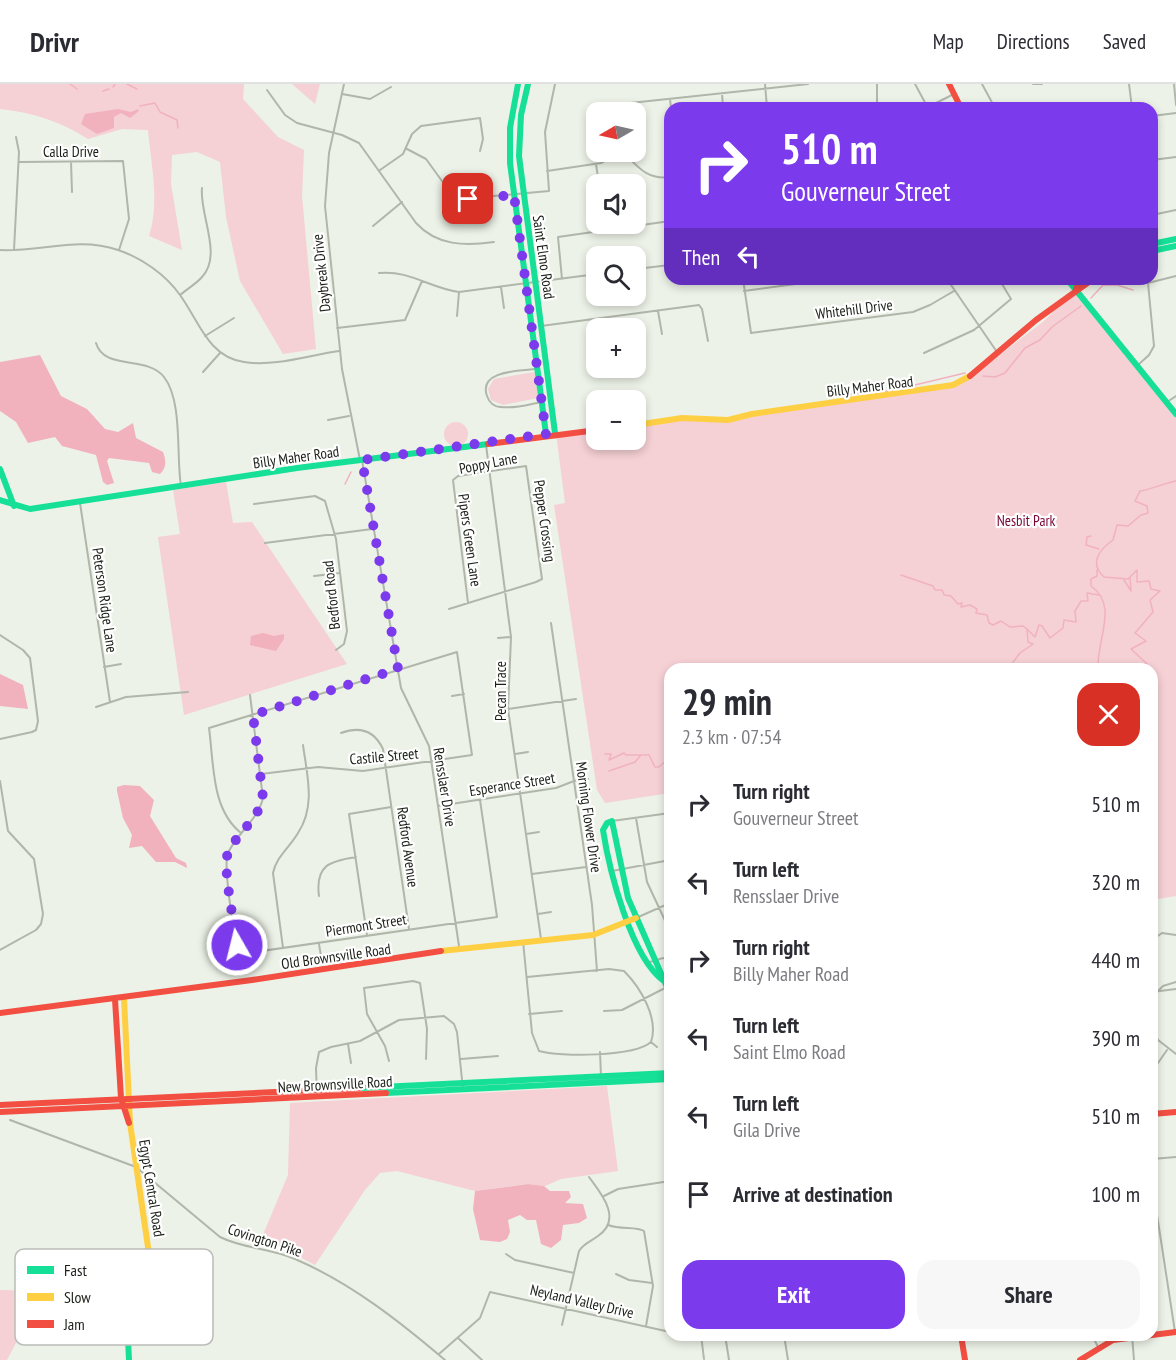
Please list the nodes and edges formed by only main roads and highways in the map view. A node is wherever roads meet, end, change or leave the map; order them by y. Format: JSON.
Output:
{"nodes":[{"id":1,"x":528,"y":84,"type":"edge"},
{"id":2,"x":948,"y":84,"type":"edge"},
{"id":3,"x":517,"y":88,"type":"edge"},
{"id":4,"x":525,"y":94,"type":"junction"},
{"id":5,"x":958,"y":102,"type":"edge"},
{"id":6,"x":1176,"y":239,"type":"edge"},
{"id":7,"x":1158,"y":243,"type":"edge"},
{"id":8,"x":1176,"y":246,"type":"edge"},
{"id":9,"x":1158,"y":250,"type":"edge"},
{"id":10,"x":1072,"y":285,"type":"edge"},
{"id":11,"x":1078,"y":285,"type":"edge"},
{"id":12,"x":1084,"y":285,"type":"edge"},
{"id":13,"x":1076,"y":290,"type":"junction"},
{"id":14,"x":541,"y":372,"type":"junction"},
{"id":15,"x":550,"y":396,"type":"junction"},
{"id":16,"x":542,"y":400,"type":"junction"},
{"id":17,"x":1176,"y":414,"type":"edge"},
{"id":18,"x":646,"y":423,"type":"edge"},
{"id":19,"x":586,"y":430,"type":"edge"},
{"id":20,"x":555,"y":433,"type":"junction"},
{"id":21,"x":546,"y":434,"type":"junction"},
{"id":22,"x":0,"y":469,"type":"edge"},
{"id":23,"x":0,"y":500,"type":"edge"},
{"id":24,"x":14,"y":506,"type":"junction"},
{"id":25,"x":636,"y":918,"type":"junction"},
{"id":26,"x":626,"y":922,"type":"junction"},
{"id":27,"x":653,"y":961,"type":"junction"},
{"id":28,"x":664,"y":980,"type":"edge"},
{"id":29,"x":124,"y":998,"type":"junction"},
{"id":30,"x":115,"y":999,"type":"junction"},
{"id":31,"x":0,"y":1013,"type":"edge"},
{"id":32,"x":664,"y":1073,"type":"edge"},
{"id":33,"x":664,"y":1079,"type":"edge"},
{"id":34,"x":463,"y":1086,"type":"junction"},
{"id":35,"x":317,"y":1093,"type":"junction"},
{"id":36,"x":130,"y":1097,"type":"junction"},
{"id":37,"x":121,"y":1098,"type":"junction"},
{"id":38,"x":0,"y":1105,"type":"edge"},
{"id":39,"x":122,"y":1107,"type":"junction"},
{"id":40,"x":131,"y":1107,"type":"junction"},
{"id":41,"x":0,"y":1112,"type":"edge"},
{"id":42,"x":1176,"y":1112,"type":"edge"},
{"id":43,"x":1158,"y":1114,"type":"edge"},
{"id":44,"x":130,"y":1123,"type":"junction"},
{"id":45,"x":147,"y":1249,"type":"edge"},
{"id":46,"x":1176,"y":1332,"type":"edge"},
{"id":47,"x":1158,"y":1334,"type":"edge"},
{"id":48,"x":962,"y":1341,"type":"edge"},
{"id":49,"x":1111,"y":1341,"type":"edge"},
{"id":50,"x":127,"y":1345,"type":"edge"},
{"id":51,"x":129,"y":1360,"type":"edge"},
{"id":52,"x":965,"y":1360,"type":"edge"},
{"id":53,"x":1080,"y":1360,"type":"edge"}],
"edges":[{"from":1,"to":4,"type":"main road","name":"Saint Elmo Road"},
{"from":2,"to":5,"type":"main road"},
{"from":3,"to":4,"type":"main road"},
{"from":3,"to":14,"type":"main road","name":"Saint Elmo Road"},
{"from":4,"to":14,"type":"main road","name":"Saint Elmo Road"},
{"from":6,"to":7,"type":"main road"},
{"from":8,"to":9,"type":"main road"},
{"from":10,"to":13,"type":"main road"},
{"from":11,"to":13,"type":"main road"},
{"from":12,"to":13,"type":"main road","name":"Billy Maher Road"},
{"from":13,"to":17,"type":"main road"},
{"from":13,"to":18,"type":"main road","name":"Billy Maher Road"},
{"from":14,"to":15,"type":"main road","name":"Saint Elmo Road"},
{"from":14,"to":16,"type":"main road","name":"Saint Elmo Road"},
{"from":15,"to":16,"type":"main road"},
{"from":15,"to":20,"type":"main road","name":"Saint Elmo Road"},
{"from":16,"to":21,"type":"main road","name":"Saint Elmo Road"},
{"from":19,"to":20,"type":"main road","name":"Billy Maher Road"},
{"from":20,"to":21,"type":"main road","name":"Billy Maher Road"},
{"from":21,"to":24,"type":"main road","name":"Billy Maher Road"},
{"from":22,"to":24,"type":"main road"},
{"from":23,"to":24,"type":"main road","name":"Billy Maher Road"},
{"from":25,"to":26,"type":"main road","name":"Old Brownsville Road"},
{"from":25,"to":26,"type":"main road"},
{"from":25,"to":27,"type":"main road"},
{"from":26,"to":27,"type":"main road"},
{"from":26,"to":29,"type":"main road","name":"Old Brownsville Road"},
{"from":27,"to":28,"type":"main road"},
{"from":29,"to":30,"type":"main road","name":"Old Brownsville Road"},
{"from":29,"to":36,"type":"main road","name":"Egypt Central Road"},
{"from":30,"to":31,"type":"main road","name":"Old Brownsville Road"},
{"from":30,"to":37,"type":"main road","name":"Egypt Central Road"},
{"from":32,"to":34,"type":"main road","name":"New Brownsville Road"},
{"from":33,"to":34,"type":"main road","name":"New Brownsville Road"},
{"from":34,"to":35,"type":"main road","name":"New Brownsville Road"},
{"from":35,"to":36,"type":"main road","name":"New Brownsville Road"},
{"from":35,"to":40,"type":"main road","name":"New Brownsville Road"},
{"from":36,"to":37,"type":"main road","name":"New Brownsville Road"},
{"from":36,"to":40,"type":"main road","name":"Egypt Central Road"},
{"from":37,"to":38,"type":"main road","name":"New Brownsville Road"},
{"from":37,"to":39,"type":"main road","name":"Egypt Central Road"},
{"from":39,"to":40,"type":"main road","name":"New Brownsville Road"},
{"from":39,"to":41,"type":"main road","name":"New Brownsville Road"},
{"from":39,"to":44,"type":"main road","name":"Egypt Central Road"},
{"from":40,"to":44,"type":"main road","name":"Egypt Central Road"},
{"from":42,"to":43,"type":"main road"},
{"from":44,"to":45,"type":"main road","name":"Egypt Central Road"},
{"from":46,"to":47,"type":"main road"},
{"from":48,"to":52,"type":"main road"},
{"from":49,"to":53,"type":"main road"},
{"from":50,"to":51,"type":"main road","name":"Egypt Central Road"}]}
